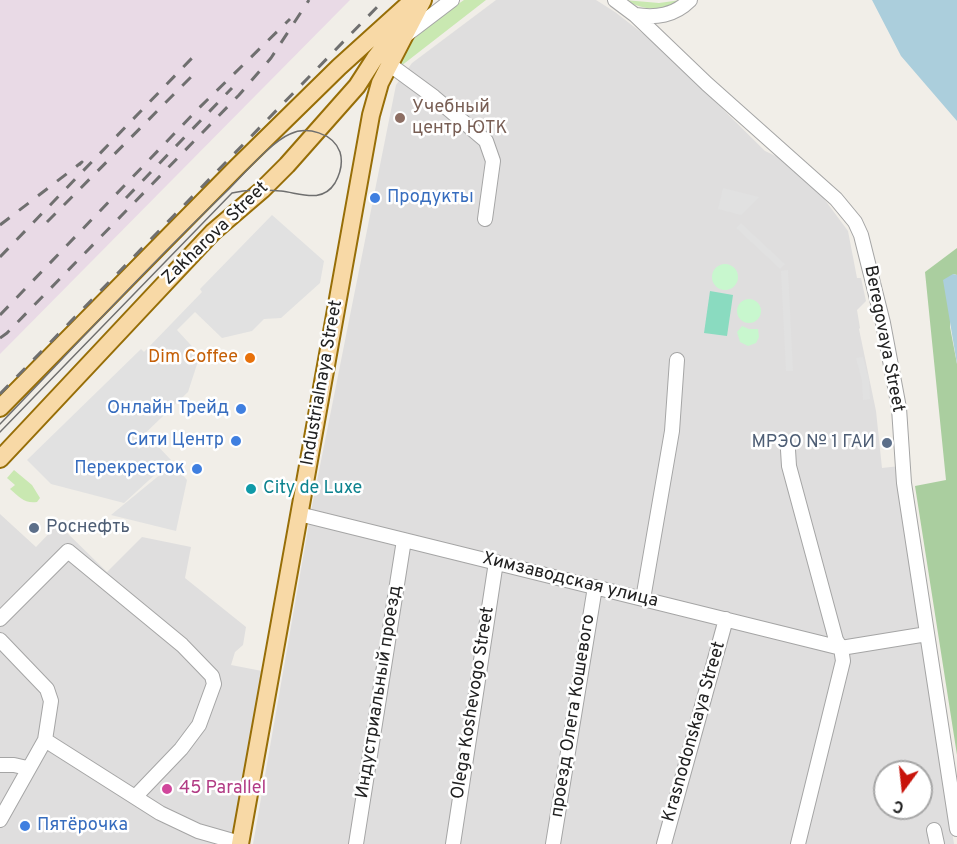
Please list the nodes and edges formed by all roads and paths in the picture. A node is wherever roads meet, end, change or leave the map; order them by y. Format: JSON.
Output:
{"nodes":[{"id":1,"x":413,"y":0,"type":"edge"},
{"id":2,"x":421,"y":0,"type":"edge"},
{"id":3,"x":452,"y":0,"type":"edge"},
{"id":4,"x":615,"y":0,"type":"edge"},
{"id":5,"x":690,"y":0,"type":"edge"},
{"id":6,"x":635,"y":15,"type":"junction"},
{"id":7,"x":405,"y":35,"type":"junction"},
{"id":8,"x":356,"y":52,"type":"junction"},
{"id":9,"x":382,"y":61,"type":"junction"},
{"id":10,"x":339,"y":67,"type":"junction"},
{"id":11,"x":357,"y":86,"type":"junction"},
{"id":12,"x":371,"y":115,"type":"junction"},
{"id":13,"x":324,"y":124,"type":"junction"},
{"id":14,"x":485,"y":219,"type":"dead end"},
{"id":15,"x":677,"y":360,"type":"dead end"},
{"id":16,"x":0,"y":408,"type":"edge"},
{"id":17,"x":788,"y":450,"type":"dead end"},
{"id":18,"x":0,"y":459,"type":"edge"},
{"id":19,"x":299,"y":514,"type":"junction"},
{"id":20,"x":404,"y":540,"type":"junction"},
{"id":21,"x":496,"y":562,"type":"junction"},
{"id":22,"x":595,"y":587,"type":"junction"},
{"id":23,"x":643,"y":599,"type":"junction"},
{"id":24,"x":726,"y":619,"type":"junction"},
{"id":25,"x":0,"y":620,"type":"edge"},
{"id":26,"x":927,"y":634,"type":"junction"},
{"id":27,"x":0,"y":640,"type":"edge"},
{"id":28,"x":841,"y":648,"type":"junction"},
{"id":29,"x":45,"y":740,"type":"junction"},
{"id":30,"x":0,"y":765,"type":"edge"},
{"id":31,"x":27,"y":768,"type":"junction"},
{"id":32,"x":135,"y":797,"type":"junction"},
{"id":33,"x":0,"y":820,"type":"edge"},
{"id":34,"x":957,"y":829,"type":"edge"},
{"id":35,"x":240,"y":843,"type":"edge"},
{"id":36,"x":356,"y":844,"type":"edge"},
{"id":37,"x":453,"y":844,"type":"edge"},
{"id":38,"x":553,"y":844,"type":"edge"},
{"id":39,"x":664,"y":844,"type":"edge"},
{"id":40,"x":798,"y":844,"type":"edge"}],
"edges":[{"from":1,"to":8,"type":"main road","name":"Zakharova Street"},
{"from":2,"to":7,"type":"main road","name":"Industrialnaya Street"},
{"from":2,"to":9,"type":"main road","name":"Zakharova Street"},
{"from":3,"to":7,"type":"street"},
{"from":4,"to":6,"type":"street","name":"Beregovaya Street"},
{"from":5,"to":6,"type":"street"},
{"from":6,"to":26,"type":"street","name":"Beregovaya Street"},
{"from":7,"to":9,"type":"main road","name":"Industrialnaya Street"},
{"from":8,"to":9,"type":"main road"},
{"from":8,"to":10,"type":"main road","name":"Zakharova Street"},
{"from":9,"to":11,"type":"main road","name":"Zakharova Street"},
{"from":9,"to":12,"type":"main road","name":"Industrialnaya Street"},
{"from":9,"to":14,"type":"street"},
{"from":10,"to":11,"type":"main road"},
{"from":10,"to":16,"type":"main road","name":"Zakharova Street"},
{"from":11,"to":13,"type":"main road","name":"Zakharova Street"},
{"from":12,"to":13,"type":"main road"},
{"from":12,"to":19,"type":"main road","name":"Industrialnaya Street"},
{"from":13,"to":18,"type":"main road","name":"Zakharova Street"},
{"from":15,"to":23,"type":"street"},
{"from":17,"to":28,"type":"street"},
{"from":19,"to":20,"type":"street","name":"Химзаводская улица"},
{"from":19,"to":35,"type":"main road","name":"Industrialnaya Street"},
{"from":20,"to":21,"type":"street","name":"Химзаводская улица"},
{"from":20,"to":36,"type":"street","name":"Индустриальный проезд"},
{"from":21,"to":22,"type":"street","name":"Химзаводская улица"},
{"from":21,"to":37,"type":"street","name":"Olega Koshevogo Street"},
{"from":22,"to":23,"type":"street","name":"Химзаводская улица"},
{"from":22,"to":38,"type":"street","name":"проезд Олега Кошевого"},
{"from":23,"to":24,"type":"street","name":"Химзаводская улица"},
{"from":24,"to":28,"type":"street","name":"Химзаводская улица"},
{"from":24,"to":39,"type":"street","name":"Krasnodonskaya Street"},
{"from":25,"to":32,"type":"street"},
{"from":26,"to":28,"type":"street","name":"Химзаводская улица"},
{"from":26,"to":34,"type":"street","name":"Beregovaya Street"},
{"from":27,"to":29,"type":"street"},
{"from":28,"to":40,"type":"street"},
{"from":29,"to":31,"type":"street"},
{"from":29,"to":32,"type":"street"},
{"from":30,"to":31,"type":"street"},
{"from":31,"to":33,"type":"street"},
{"from":32,"to":35,"type":"street"}]}
